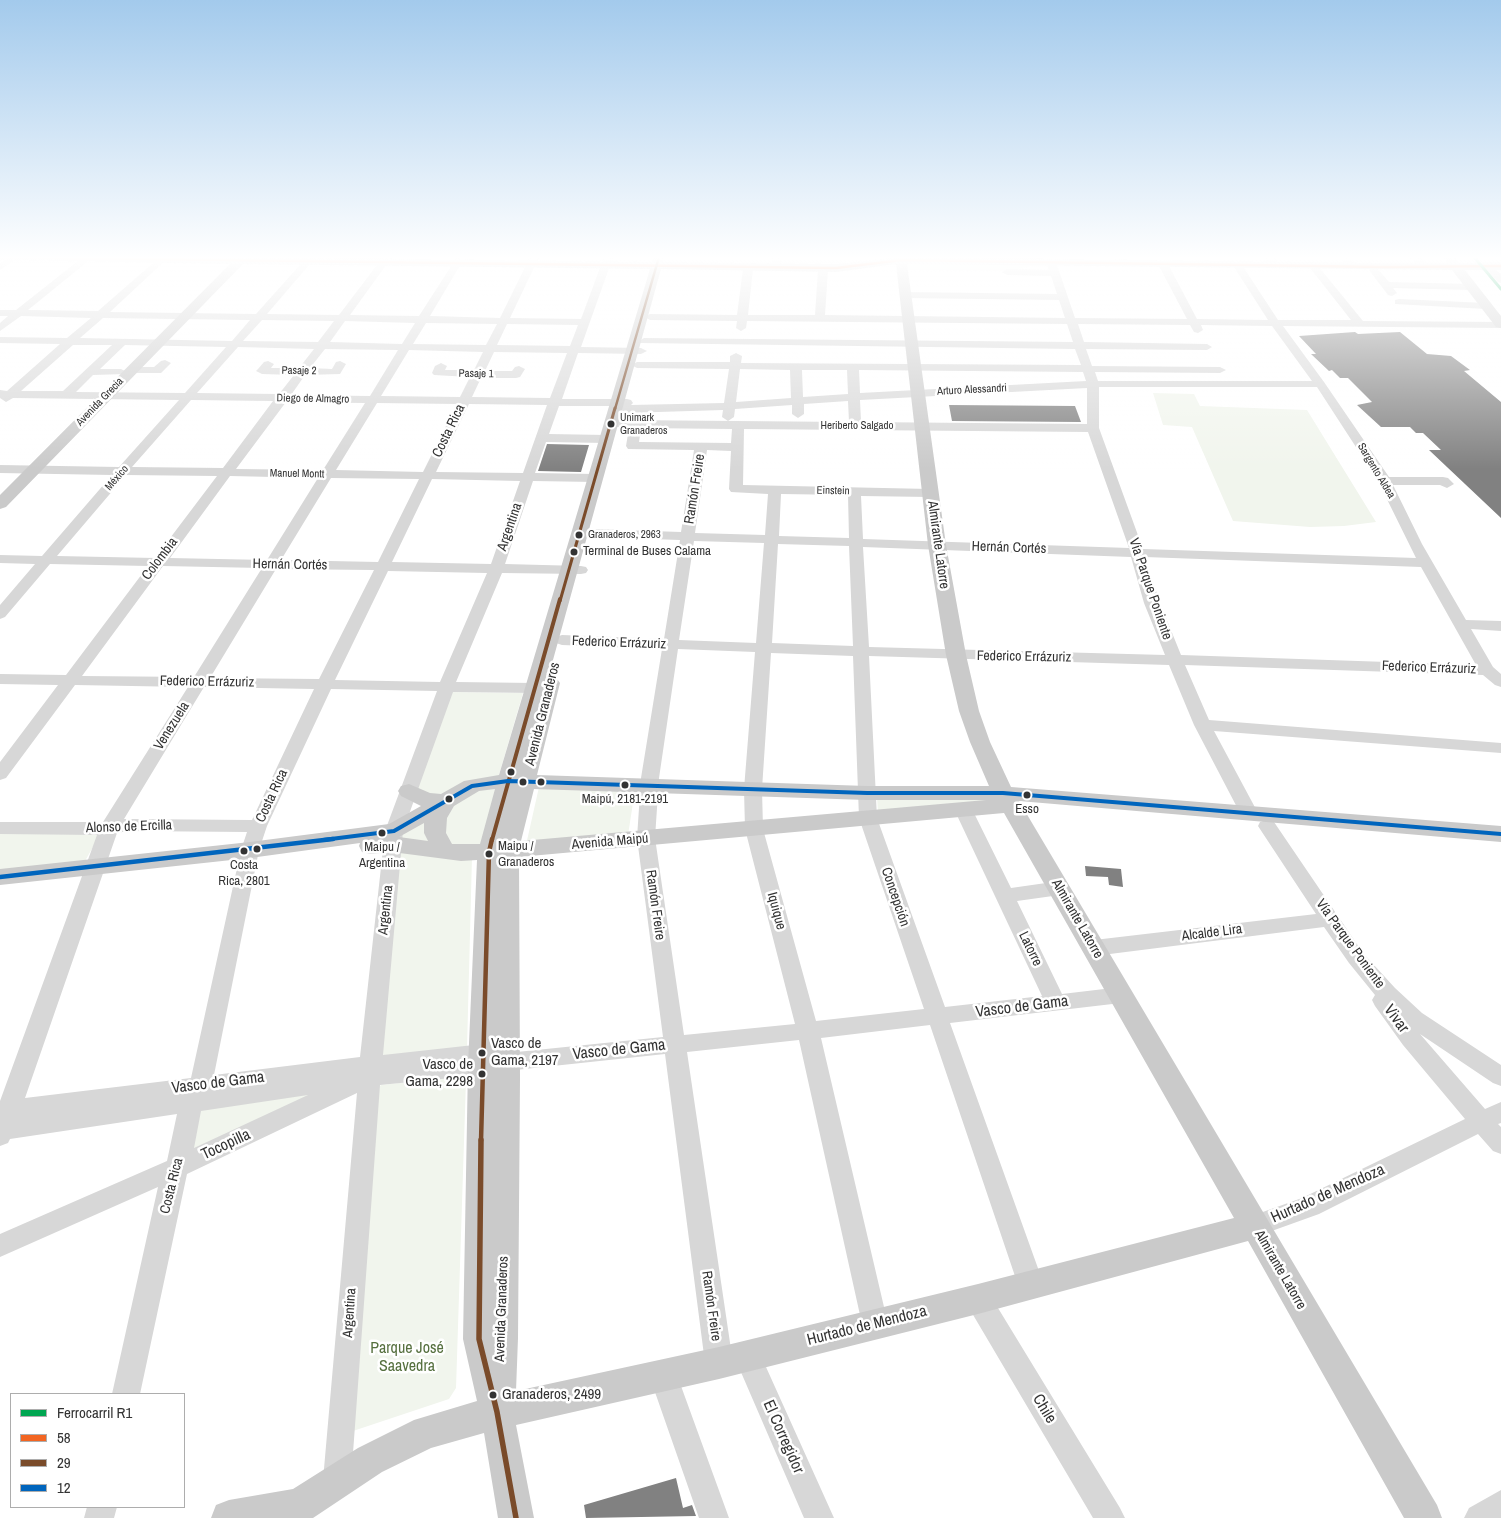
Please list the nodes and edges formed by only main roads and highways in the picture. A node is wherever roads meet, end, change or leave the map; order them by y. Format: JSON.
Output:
{"nodes":[{"id":1,"x":169,"y":328,"type":"edge"},
{"id":2,"x":644,"y":328,"type":"edge"},
{"id":3,"x":646,"y":328,"type":"edge"},
{"id":4,"x":908,"y":328,"type":"edge"},
{"id":5,"x":638,"y":352,"type":"junction"},
{"id":6,"x":625,"y":413,"type":"junction"},
{"id":7,"x":29,"y":470,"type":"junction"},
{"id":8,"x":0,"y":494,"type":"edge"},
{"id":9,"x":0,"y":504,"type":"edge"},
{"id":10,"x":574,"y":570,"type":"junction"},
{"id":11,"x":517,"y":781,"type":"junction"},
{"id":12,"x":410,"y":791,"type":"road end"},
{"id":13,"x":1007,"y":799,"type":"junction"},
{"id":14,"x":445,"y":802,"type":"junction"},
{"id":15,"x":1501,"y":834,"type":"edge"},
{"id":16,"x":1462,"y":836,"type":"junction"},
{"id":17,"x":393,"y":837,"type":"junction"},
{"id":18,"x":1501,"y":845,"type":"edge"},
{"id":19,"x":444,"y":850,"type":"junction"},
{"id":20,"x":498,"y":852,"type":"junction"},
{"id":21,"x":92,"y":872,"type":"junction"},
{"id":22,"x":0,"y":877,"type":"edge"},
{"id":23,"x":0,"y":888,"type":"edge"},
{"id":24,"x":1255,"y":1226,"type":"junction"},
{"id":25,"x":497,"y":1412,"type":"junction"},
{"id":26,"x":229,"y":1518,"type":"edge"},
{"id":27,"x":516,"y":1518,"type":"edge"},
{"id":28,"x":1424,"y":1518,"type":"edge"}],
"edges":[{"from":1,"to":7,"type":"main road","name":"Avenida Grecia"},
{"from":2,"to":5,"type":"main road","name":"Avenida Granaderos"},
{"from":3,"to":5,"type":"main road","name":"Avenida Granaderos"},
{"from":4,"to":13,"type":"main road","name":"Almirante Latorre"},
{"from":5,"to":6,"type":"main road","name":"Avenida Granaderos"},
{"from":6,"to":10,"type":"main road","name":"Avenida Granaderos"},
{"from":6,"to":10,"type":"main road","name":"Avenida Granaderos"},
{"from":7,"to":8,"type":"main road","name":"Avenida Grecia"},
{"from":7,"to":9,"type":"main road","name":"Avenida Grecia"},
{"from":10,"to":11,"type":"main road","name":"Avenida Granaderos"},
{"from":10,"to":11,"type":"main road","name":"Avenida Granaderos"},
{"from":11,"to":13,"type":"main road","name":"Avenida Maipú"},
{"from":11,"to":14,"type":"main road","name":"Avenida Maipú"},
{"from":11,"to":20,"type":"main road","name":"Avenida Granaderos"},
{"from":12,"to":14,"type":"main road"},
{"from":13,"to":16,"type":"main road"},
{"from":13,"to":20,"type":"main road","name":"Avenida Maipú"},
{"from":13,"to":24,"type":"main road","name":"Almirante Latorre"},
{"from":14,"to":17,"type":"main road","name":"Avenida Maipú"},
{"from":14,"to":19,"type":"main road"},
{"from":15,"to":16,"type":"main road"},
{"from":16,"to":18,"type":"main road"},
{"from":17,"to":19,"type":"main road","name":"Avenida Maipú"},
{"from":17,"to":21,"type":"main road","name":"Avenida Maipú"},
{"from":19,"to":20,"type":"main road","name":"Avenida Maipú"},
{"from":20,"to":25,"type":"main road","name":"Avenida Granaderos"},
{"from":21,"to":22,"type":"main road","name":"Avenida Maipú"},
{"from":21,"to":23,"type":"main road","name":"Avenida Maipú"},
{"from":24,"to":25,"type":"main road","name":"Hurtado de Mendoza"},
{"from":24,"to":28,"type":"main road","name":"Almirante Latorre"},
{"from":25,"to":26,"type":"main road","name":"Hurtado de Mendoza"},
{"from":25,"to":27,"type":"main road","name":"Avenida Granaderos"}]}
